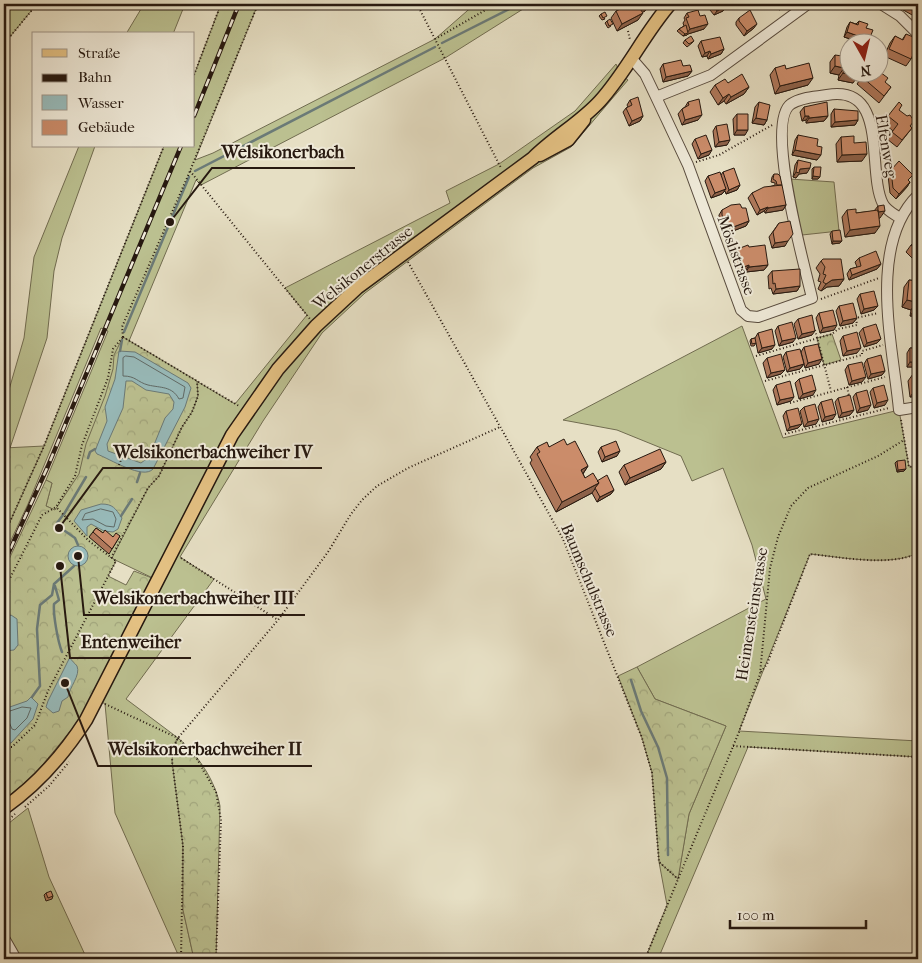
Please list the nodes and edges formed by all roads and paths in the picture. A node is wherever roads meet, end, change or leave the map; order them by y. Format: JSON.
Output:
{"nodes":[{"id":1,"x":37,"y":4,"type":"edge"},
{"id":2,"x":221,"y":4,"type":"edge"},
{"id":3,"x":258,"y":4,"type":"edge"},
{"id":4,"x":417,"y":4,"type":"edge"},
{"id":5,"x":496,"y":4,"type":"edge"},
{"id":6,"x":670,"y":4,"type":"edge"},
{"id":7,"x":808,"y":4,"type":"edge"},
{"id":8,"x":881,"y":4,"type":"edge"},
{"id":9,"x":918,"y":34,"type":"edge"},
{"id":10,"x":435,"y":39,"type":"junction"},
{"id":11,"x":4,"y":44,"type":"edge"},
{"id":12,"x":632,"y":59,"type":"junction"},
{"id":13,"x":195,"y":72,"type":"edge"},
{"id":14,"x":656,"y":97,"type":"junction"},
{"id":15,"x":782,"y":118,"type":"junction"},
{"id":16,"x":163,"y":148,"type":"edge"},
{"id":17,"x":698,"y":161,"type":"dead end"},
{"id":18,"x":190,"y":171,"type":"junction"},
{"id":19,"x":511,"y":173,"type":"junction"},
{"id":20,"x":918,"y":194,"type":"edge"},
{"id":21,"x":900,"y":218,"type":"junction"},
{"id":22,"x":400,"y":266,"type":"dead end"},
{"id":23,"x":889,"y":275,"type":"junction"},
{"id":24,"x":812,"y":298,"type":"junction"},
{"id":25,"x":888,"y":310,"type":"junction"},
{"id":26,"x":316,"y":326,"type":"junction"},
{"id":27,"x":815,"y":329,"type":"edge"},
{"id":28,"x":122,"y":337,"type":"junction"},
{"id":29,"x":817,"y":338,"type":"junction"},
{"id":30,"x":890,"y":343,"type":"junction"},
{"id":31,"x":756,"y":356,"type":"dead end"},
{"id":32,"x":824,"y":365,"type":"junction"},
{"id":33,"x":895,"y":375,"type":"junction"},
{"id":34,"x":197,"y":381,"type":"junction"},
{"id":35,"x":766,"y":381,"type":"dead end"},
{"id":36,"x":847,"y":387,"type":"junction"},
{"id":37,"x":831,"y":392,"type":"junction"},
{"id":38,"x":851,"y":402,"type":"edge"},
{"id":39,"x":790,"y":404,"type":"edge"},
{"id":40,"x":918,"y":407,"type":"edge"},
{"id":41,"x":899,"y":408,"type":"junction"},
{"id":42,"x":248,"y":410,"type":"junction"},
{"id":43,"x":852,"y":410,"type":"edge"},
{"id":44,"x":817,"y":416,"type":"edge"},
{"id":45,"x":854,"y":418,"type":"junction"},
{"id":46,"x":819,"y":426,"type":"junction"},
{"id":47,"x":500,"y":427,"type":"junction"},
{"id":48,"x":785,"y":434,"type":"dead end"},
{"id":49,"x":904,"y":440,"type":"junction"},
{"id":50,"x":123,"y":455,"type":"dead end"},
{"id":51,"x":119,"y":465,"type":"dead end"},
{"id":52,"x":918,"y":466,"type":"edge"},
{"id":53,"x":56,"y":506,"type":"junction"},
{"id":54,"x":4,"y":535,"type":"edge"},
{"id":55,"x":918,"y":553,"type":"edge"},
{"id":56,"x":180,"y":557,"type":"dead end"},
{"id":57,"x":112,"y":558,"type":"junction"},
{"id":58,"x":4,"y":590,"type":"edge"},
{"id":59,"x":278,"y":620,"type":"junction"},
{"id":60,"x":760,"y":674,"type":"junction"},
{"id":61,"x":97,"y":700,"type":"junction"},
{"id":62,"x":178,"y":738,"type":"junction"},
{"id":63,"x":733,"y":746,"type":"junction"},
{"id":64,"x":4,"y":747,"type":"edge"},
{"id":65,"x":918,"y":758,"type":"edge"},
{"id":66,"x":4,"y":808,"type":"edge"},
{"id":67,"x":678,"y":879,"type":"junction"},
{"id":68,"x":4,"y":938,"type":"edge"},
{"id":69,"x":918,"y":946,"type":"edge"},
{"id":70,"x":16,"y":959,"type":"edge"},
{"id":71,"x":181,"y":959,"type":"edge"},
{"id":72,"x":216,"y":959,"type":"edge"},
{"id":73,"x":645,"y":959,"type":"edge"},
{"id":74,"x":913,"y":959,"type":"edge"}],
"edges":[{"from":1,"to":11,"type":"path"},
{"from":2,"to":13,"type":"path"},
{"from":3,"to":18,"type":"path"},
{"from":4,"to":10,"type":"path"},
{"from":5,"to":10,"type":"path"},
{"from":6,"to":12,"type":"main road","name":"Welsikonerstrasse"},
{"from":7,"to":14,"type":"street"},
{"from":8,"to":9,"type":"street"},
{"from":10,"to":19,"type":"path"},
{"from":12,"to":14,"type":"street"},
{"from":12,"to":19,"type":"main road","name":"Welsikonerstrasse"},
{"from":14,"to":24,"type":"street","name":"Möslistrasse"},
{"from":15,"to":17,"type":"path"},
{"from":15,"to":21,"type":"street","name":"Elfenweg"},
{"from":15,"to":24,"type":"street"},
{"from":16,"to":54,"type":"path"},
{"from":18,"to":26,"type":"path"},
{"from":18,"to":28,"type":"path"},
{"from":19,"to":26,"type":"main road","name":"Welsikonerstrasse"},
{"from":20,"to":21,"type":"street"},
{"from":21,"to":23,"type":"street"},
{"from":22,"to":47,"type":"path","name":"Baumschulstrasse"},
{"from":23,"to":24,"type":"path"},
{"from":23,"to":25,"type":"street"},
{"from":25,"to":29,"type":"path"},
{"from":25,"to":30,"type":"street"},
{"from":26,"to":42,"type":"main road","name":"Welsikonerstrasse"},
{"from":27,"to":29,"type":"path"},
{"from":28,"to":34,"type":"path"},
{"from":28,"to":53,"type":"path"},
{"from":29,"to":31,"type":"path"},
{"from":29,"to":32,"type":"path"},
{"from":30,"to":32,"type":"path"},
{"from":30,"to":33,"type":"street"},
{"from":32,"to":35,"type":"path"},
{"from":32,"to":37,"type":"path"},
{"from":33,"to":36,"type":"path"},
{"from":33,"to":41,"type":"street"},
{"from":34,"to":42,"type":"path"},
{"from":34,"to":57,"type":"path"},
{"from":36,"to":37,"type":"path"},
{"from":36,"to":38,"type":"path"},
{"from":37,"to":39,"type":"path"},
{"from":40,"to":41,"type":"street"},
{"from":41,"to":45,"type":"path"},
{"from":41,"to":49,"type":"path"},
{"from":42,"to":61,"type":"main road","name":"Welsikonerstrasse"},
{"from":43,"to":45,"type":"path"},
{"from":44,"to":46,"type":"path"},
{"from":45,"to":46,"type":"path"},
{"from":46,"to":48,"type":"path"},
{"from":47,"to":59,"type":"path"},
{"from":47,"to":67,"type":"path","name":"Baumschulstrasse"},
{"from":49,"to":52,"type":"path"},
{"from":49,"to":60,"type":"path","name":"Heimensteinstrasse"},
{"from":50,"to":51,"type":"path"},
{"from":53,"to":57,"type":"path"},
{"from":53,"to":58,"type":"path"},
{"from":55,"to":60,"type":"path"},
{"from":56,"to":59,"type":"path"},
{"from":57,"to":64,"type":"path"},
{"from":59,"to":62,"type":"path"},
{"from":60,"to":63,"type":"path","name":"Heimensteinstrasse"},
{"from":61,"to":62,"type":"path"},
{"from":61,"to":66,"type":"main road","name":"Welsikonerstrasse"},
{"from":62,"to":71,"type":"path"},
{"from":62,"to":72,"type":"path"},
{"from":63,"to":65,"type":"path"},
{"from":63,"to":67,"type":"path","name":"Heimensteinstrasse"},
{"from":67,"to":73,"type":"path","name":"Heimensteinstrasse"},
{"from":68,"to":70,"type":"street"},
{"from":69,"to":74,"type":"path"}]}
